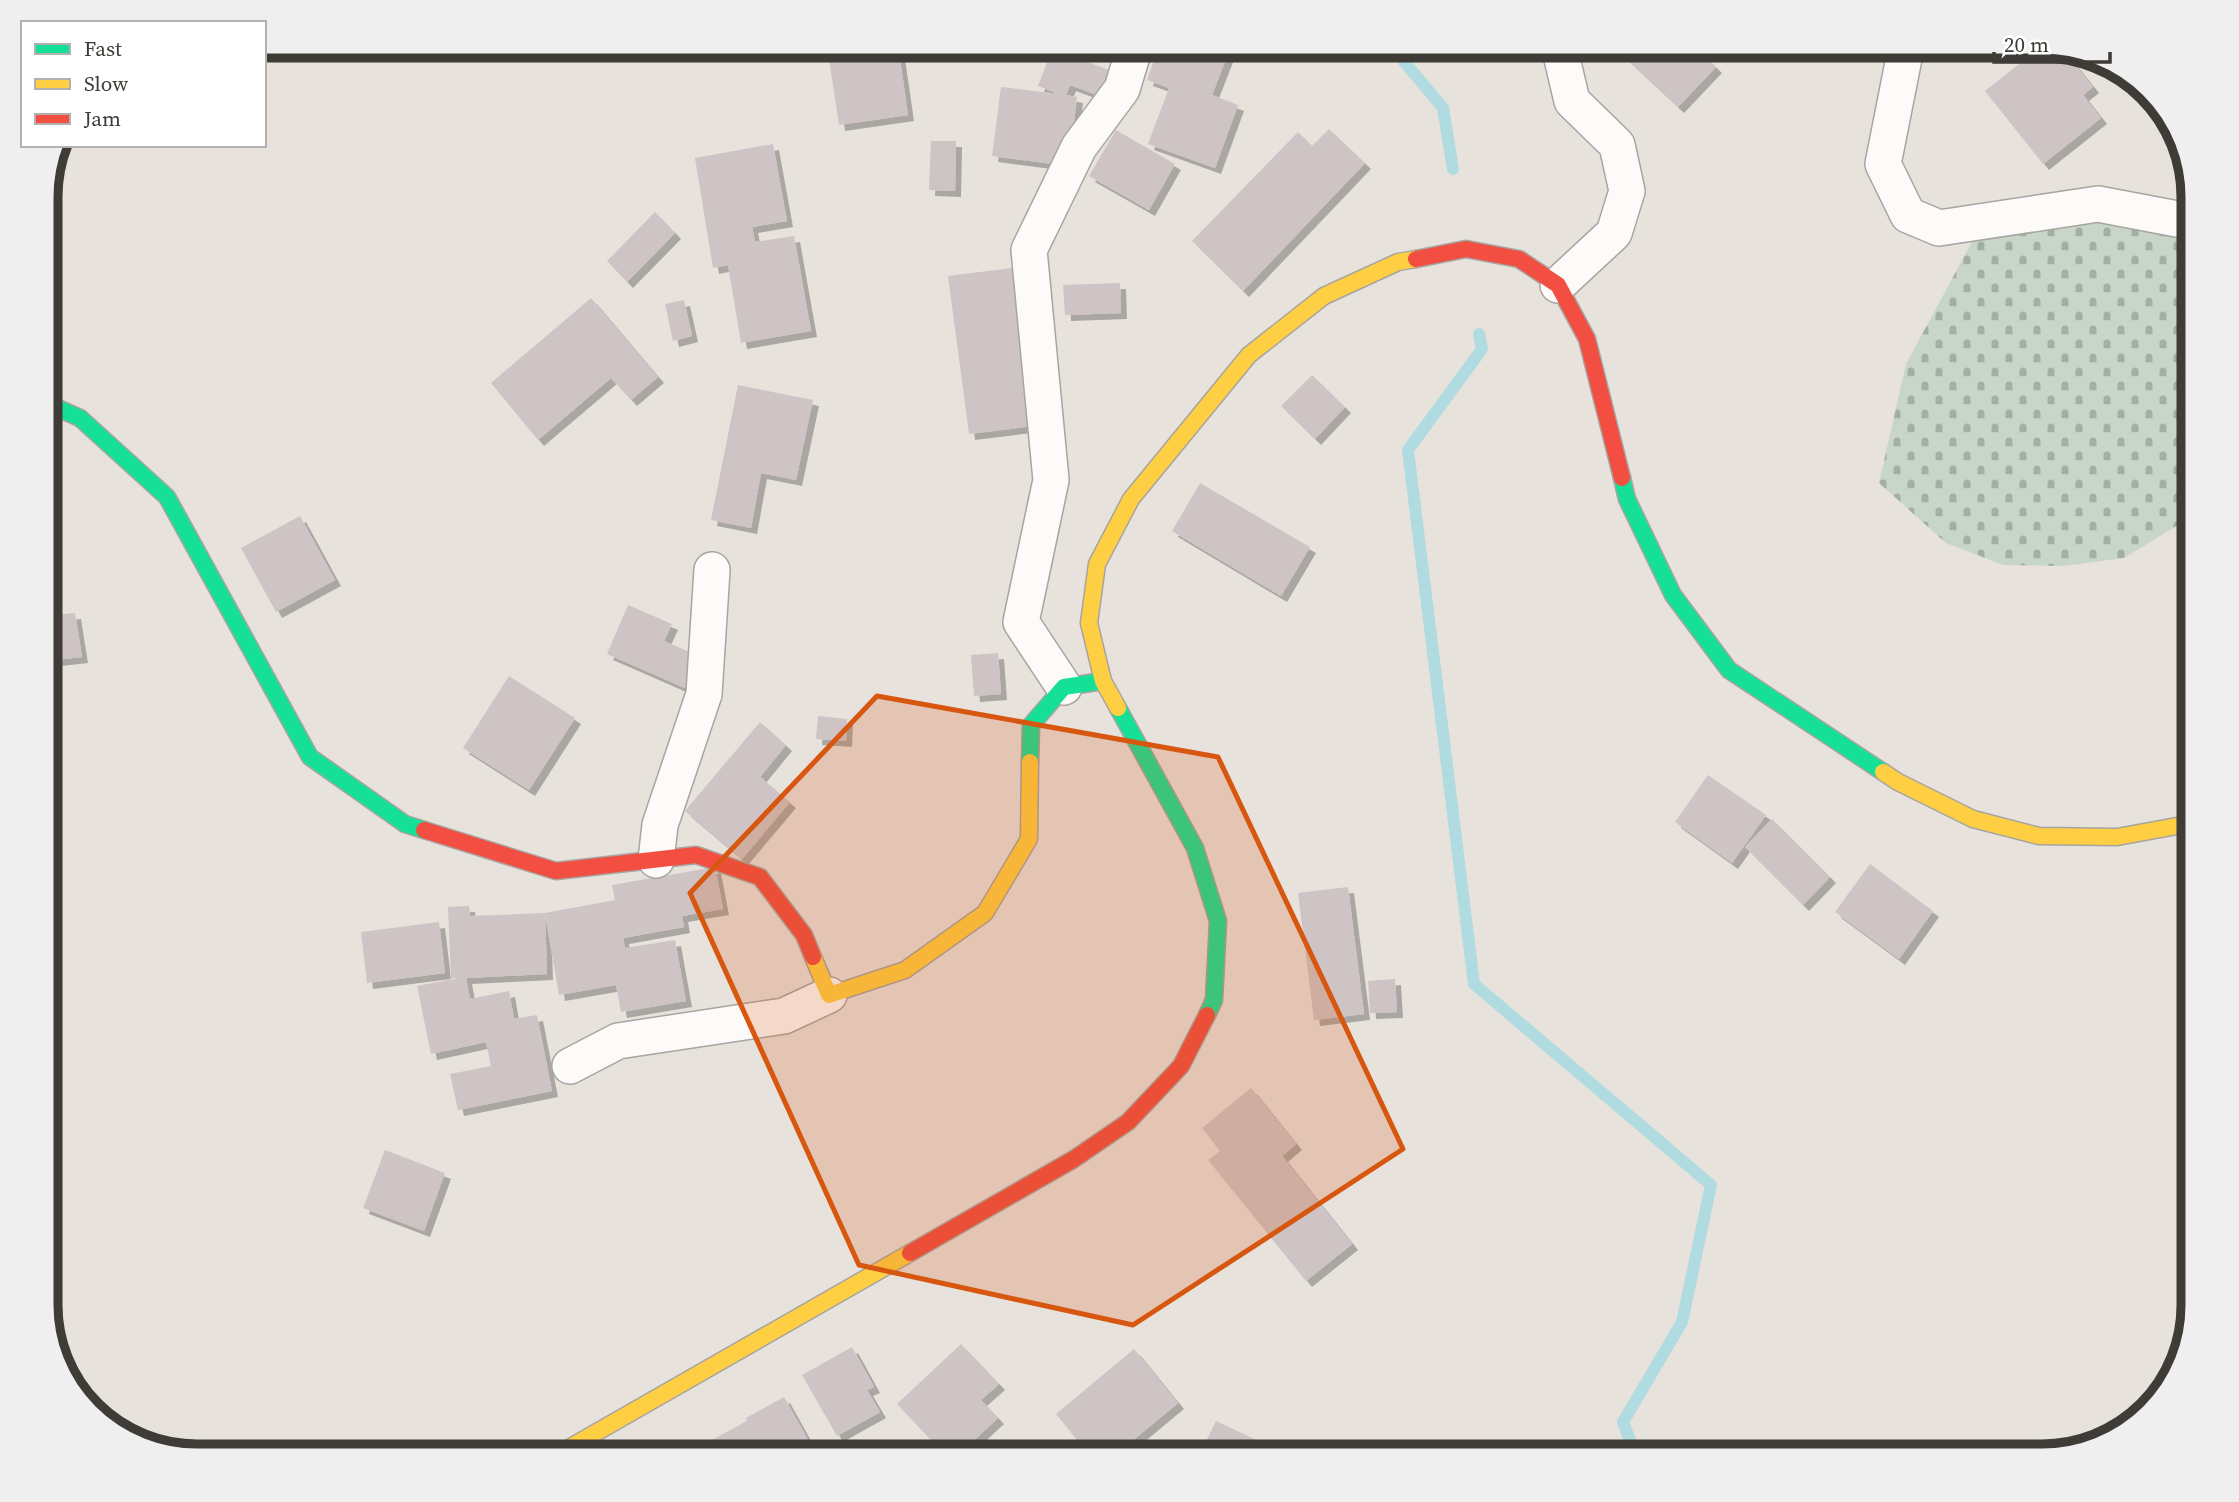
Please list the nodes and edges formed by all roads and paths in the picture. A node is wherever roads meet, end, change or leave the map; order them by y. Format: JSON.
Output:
{"nodes":[{"id":1,"x":1131,"y":58,"type":"edge"},
{"id":2,"x":1562,"y":58,"type":"edge"},
{"id":3,"x":1904,"y":58,"type":"edge"},
{"id":4,"x":2181,"y":220,"type":"edge"},
{"id":5,"x":1558,"y":285,"type":"junction"},
{"id":6,"x":58,"y":409,"type":"edge"},
{"id":7,"x":712,"y":570,"type":"dead end"},
{"id":8,"x":1103,"y":681,"type":"junction"},
{"id":9,"x":1064,"y":687,"type":"junction"},
{"id":10,"x":2181,"y":825,"type":"edge"},
{"id":11,"x":656,"y":860,"type":"junction"},
{"id":12,"x":829,"y":995,"type":"junction"},
{"id":13,"x":570,"y":1066,"type":"dead end"},
{"id":14,"x":578,"y":1444,"type":"edge"}],
"edges":[{"from":1,"to":9,"type":"street"},
{"from":2,"to":5,"type":"street"},
{"from":3,"to":4,"type":"street"},
{"from":5,"to":8,"type":"main road"},
{"from":5,"to":10,"type":"main road"},
{"from":6,"to":11,"type":"main road"},
{"from":7,"to":11,"type":"street"},
{"from":8,"to":9,"type":"main road"},
{"from":8,"to":14,"type":"main road"},
{"from":9,"to":12,"type":"main road"},
{"from":11,"to":12,"type":"main road"},
{"from":12,"to":13,"type":"street"}]}
